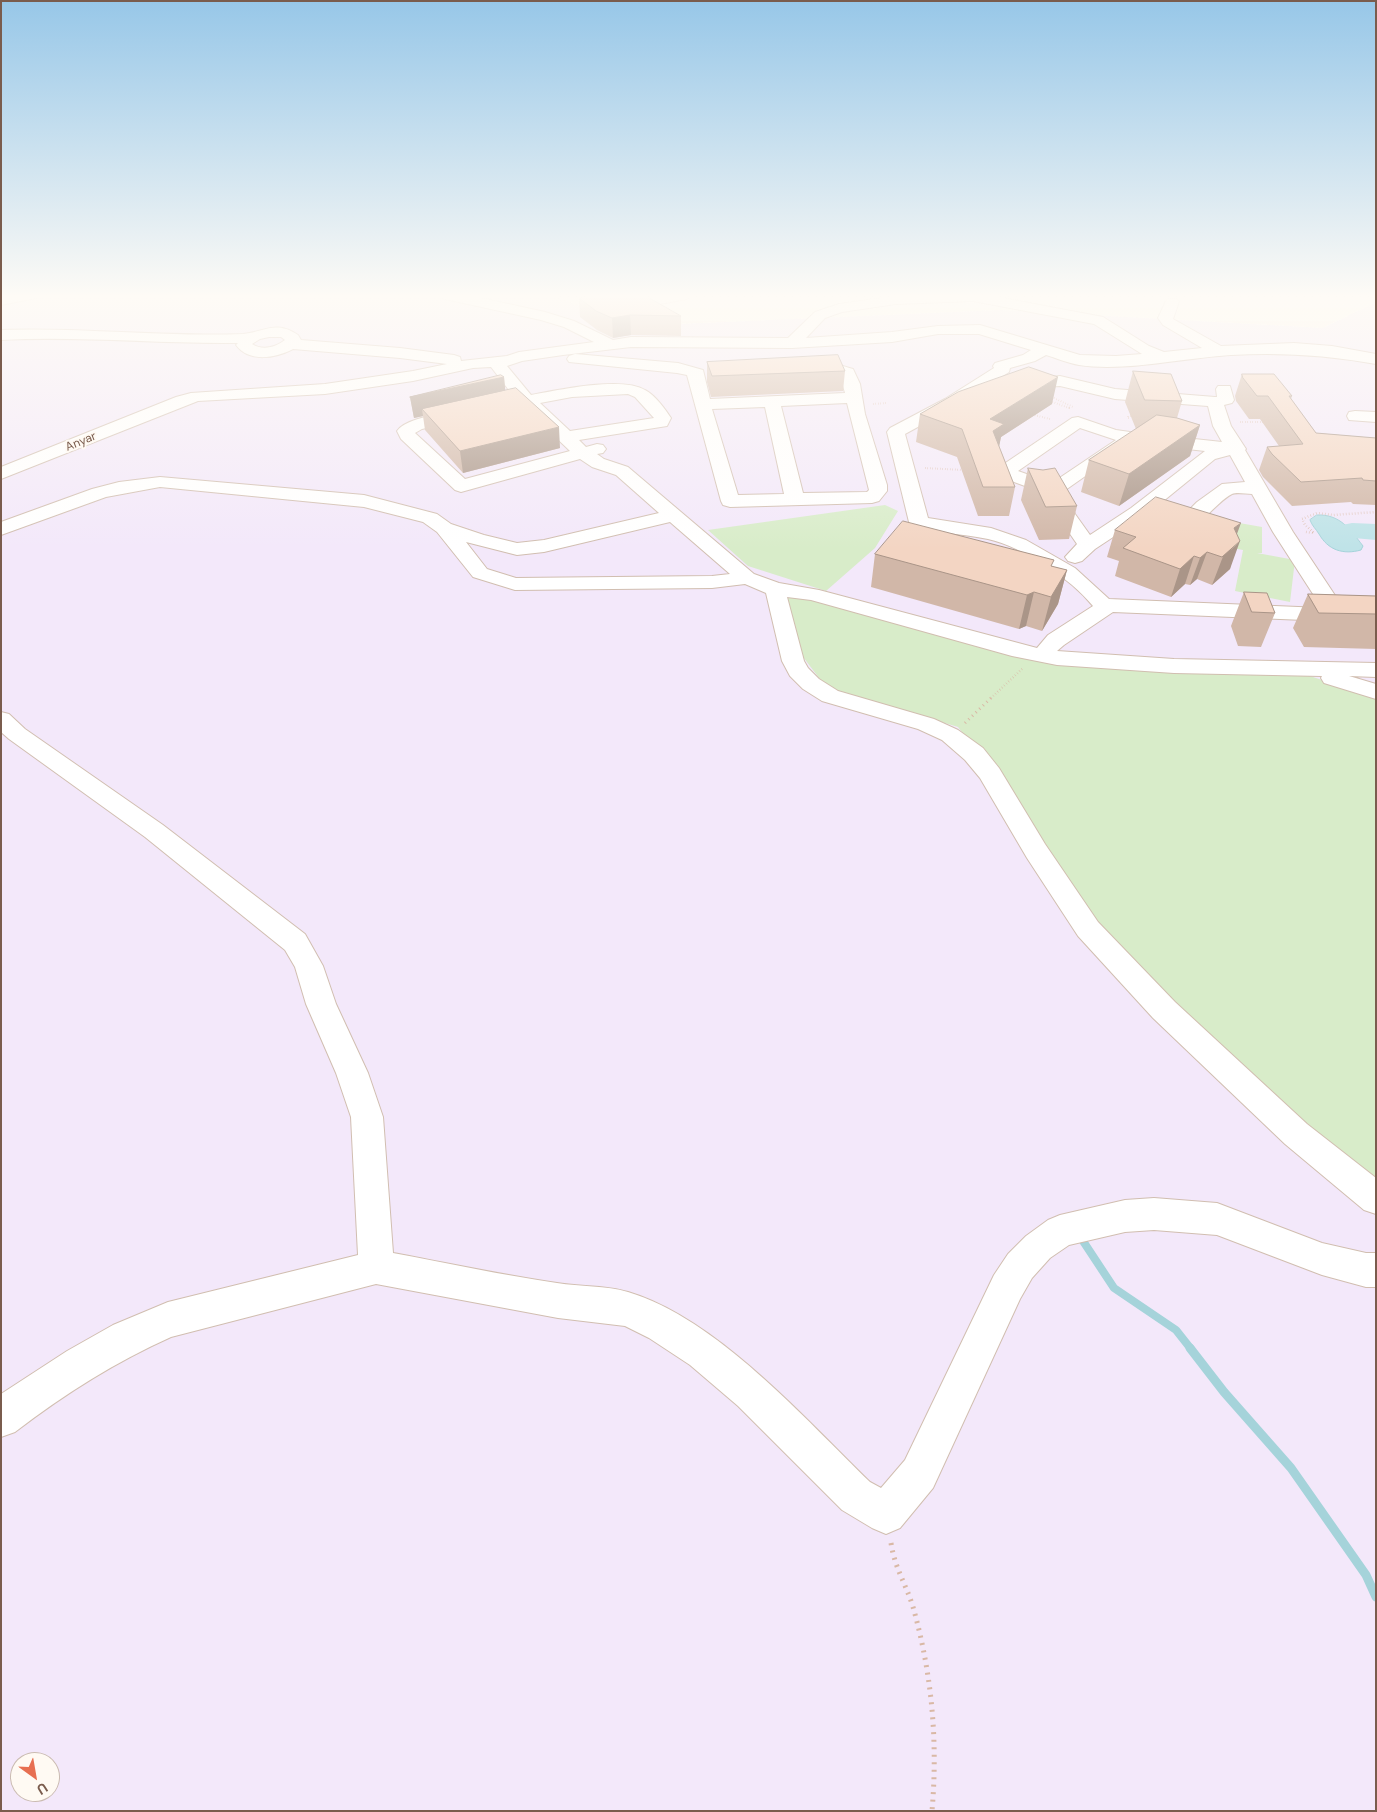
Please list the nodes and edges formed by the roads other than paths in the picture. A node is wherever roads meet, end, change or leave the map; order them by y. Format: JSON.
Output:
{"nodes":[{"id":1,"x":389,"y":380,"type":"edge"},
{"id":2,"x":513,"y":380,"type":"edge"},
{"id":3,"x":696,"y":380,"type":"edge"},
{"id":4,"x":850,"y":380,"type":"edge"},
{"id":5,"x":987,"y":380,"type":"edge"},
{"id":6,"x":1012,"y":380,"type":"edge"},
{"id":7,"x":600,"y":390,"type":"junction"},
{"id":8,"x":853,"y":398,"type":"junction"},
{"id":9,"x":534,"y":399,"type":"junction"},
{"id":10,"x":772,"y":402,"type":"junction"},
{"id":11,"x":704,"y":404,"type":"junction"},
{"id":12,"x":499,"y":407,"type":"edge"},
{"id":13,"x":481,"y":411,"type":"edge"},
{"id":14,"x":1130,"y":416,"type":"dead end"},
{"id":15,"x":1355,"y":416,"type":"dead end"},
{"id":16,"x":1376,"y":417,"type":"edge"},
{"id":17,"x":624,"y":427,"type":"junction"},
{"id":18,"x":582,"y":433,"type":"junction"},
{"id":19,"x":565,"y":437,"type":"junction"},
{"id":20,"x":1129,"y":437,"type":"junction"},
{"id":21,"x":1237,"y":449,"type":"junction"},
{"id":22,"x":583,"y":453,"type":"junction"},
{"id":23,"x":608,"y":461,"type":"junction"},
{"id":24,"x":576,"y":473,"type":"dead end"},
{"id":25,"x":1,"y":474,"type":"edge"},
{"id":26,"x":461,"y":486,"type":"junction"},
{"id":27,"x":1259,"y":488,"type":"junction"},
{"id":28,"x":1054,"y":490,"type":"junction"},
{"id":29,"x":1029,"y":495,"type":"edge"},
{"id":30,"x":478,"y":499,"type":"dead end"},
{"id":31,"x":795,"y":500,"type":"junction"},
{"id":32,"x":673,"y":515,"type":"junction"},
{"id":33,"x":1182,"y":527,"type":"edge"},
{"id":34,"x":444,"y":528,"type":"junction"},
{"id":35,"x":1,"y":529,"type":"edge"},
{"id":36,"x":1088,"y":544,"type":"junction"},
{"id":37,"x":1063,"y":569,"type":"junction"},
{"id":38,"x":747,"y":578,"type":"junction"},
{"id":39,"x":775,"y":590,"type":"junction"},
{"id":40,"x":1103,"y":605,"type":"junction"},
{"id":41,"x":1338,"y":616,"type":"junction"},
{"id":42,"x":1376,"y":617,"type":"edge"},
{"id":43,"x":1040,"y":655,"type":"junction"},
{"id":44,"x":1376,"y":670,"type":"edge"},
{"id":45,"x":1311,"y":671,"type":"junction"},
{"id":46,"x":1376,"y":692,"type":"edge"},
{"id":47,"x":1,"y":719,"type":"edge"},
{"id":48,"x":1376,"y":1199,"type":"edge"},
{"id":49,"x":376,"y":1267,"type":"junction"},
{"id":50,"x":1376,"y":1270,"type":"edge"},
{"id":51,"x":1,"y":1418,"type":"edge"}],
"edges":[{"from":1,"to":25,"type":"street","name":"Anyar"},
{"from":2,"to":9,"type":"street"},
{"from":3,"to":11,"type":"street"},
{"from":4,"to":8,"type":"street"},
{"from":5,"to":37,"type":"street"},
{"from":6,"to":21,"type":"street"},
{"from":7,"to":9,"type":"street"},
{"from":7,"to":17,"type":"street"},
{"from":7,"to":17,"type":"street"},
{"from":8,"to":10,"type":"street"},
{"from":8,"to":31,"type":"street"},
{"from":9,"to":12,"type":"street"},
{"from":9,"to":18,"type":"street"},
{"from":9,"to":19,"type":"street"},
{"from":10,"to":11,"type":"street"},
{"from":10,"to":31,"type":"street"},
{"from":11,"to":31,"type":"street"},
{"from":13,"to":26,"type":"street"},
{"from":14,"to":20,"type":"street"},
{"from":15,"to":16,"type":"street"},
{"from":17,"to":18,"type":"street"},
{"from":18,"to":19,"type":"street"},
{"from":18,"to":23,"type":"street"},
{"from":19,"to":22,"type":"street"},
{"from":20,"to":21,"type":"street"},
{"from":20,"to":28,"type":"street"},
{"from":20,"to":28,"type":"street"},
{"from":21,"to":27,"type":"street"},
{"from":21,"to":36,"type":"street"},
{"from":22,"to":23,"type":"street"},
{"from":22,"to":26,"type":"street"},
{"from":23,"to":24,"type":"street"},
{"from":23,"to":32,"type":"street"},
{"from":26,"to":30,"type":"street"},
{"from":27,"to":33,"type":"street"},
{"from":27,"to":41,"type":"street"},
{"from":28,"to":29,"type":"street"},
{"from":28,"to":36,"type":"street"},
{"from":32,"to":34,"type":"street"},
{"from":32,"to":38,"type":"street"},
{"from":34,"to":35,"type":"street"},
{"from":34,"to":38,"type":"street"},
{"from":36,"to":37,"type":"street"},
{"from":37,"to":40,"type":"street"},
{"from":38,"to":39,"type":"street"},
{"from":39,"to":43,"type":"street"},
{"from":39,"to":48,"type":"street"},
{"from":40,"to":41,"type":"street"},
{"from":40,"to":43,"type":"street"},
{"from":41,"to":42,"type":"street"},
{"from":43,"to":45,"type":"street"},
{"from":44,"to":45,"type":"street"},
{"from":45,"to":46,"type":"street"},
{"from":47,"to":49,"type":"street"},
{"from":49,"to":50,"type":"street"},
{"from":49,"to":51,"type":"street"}]}
